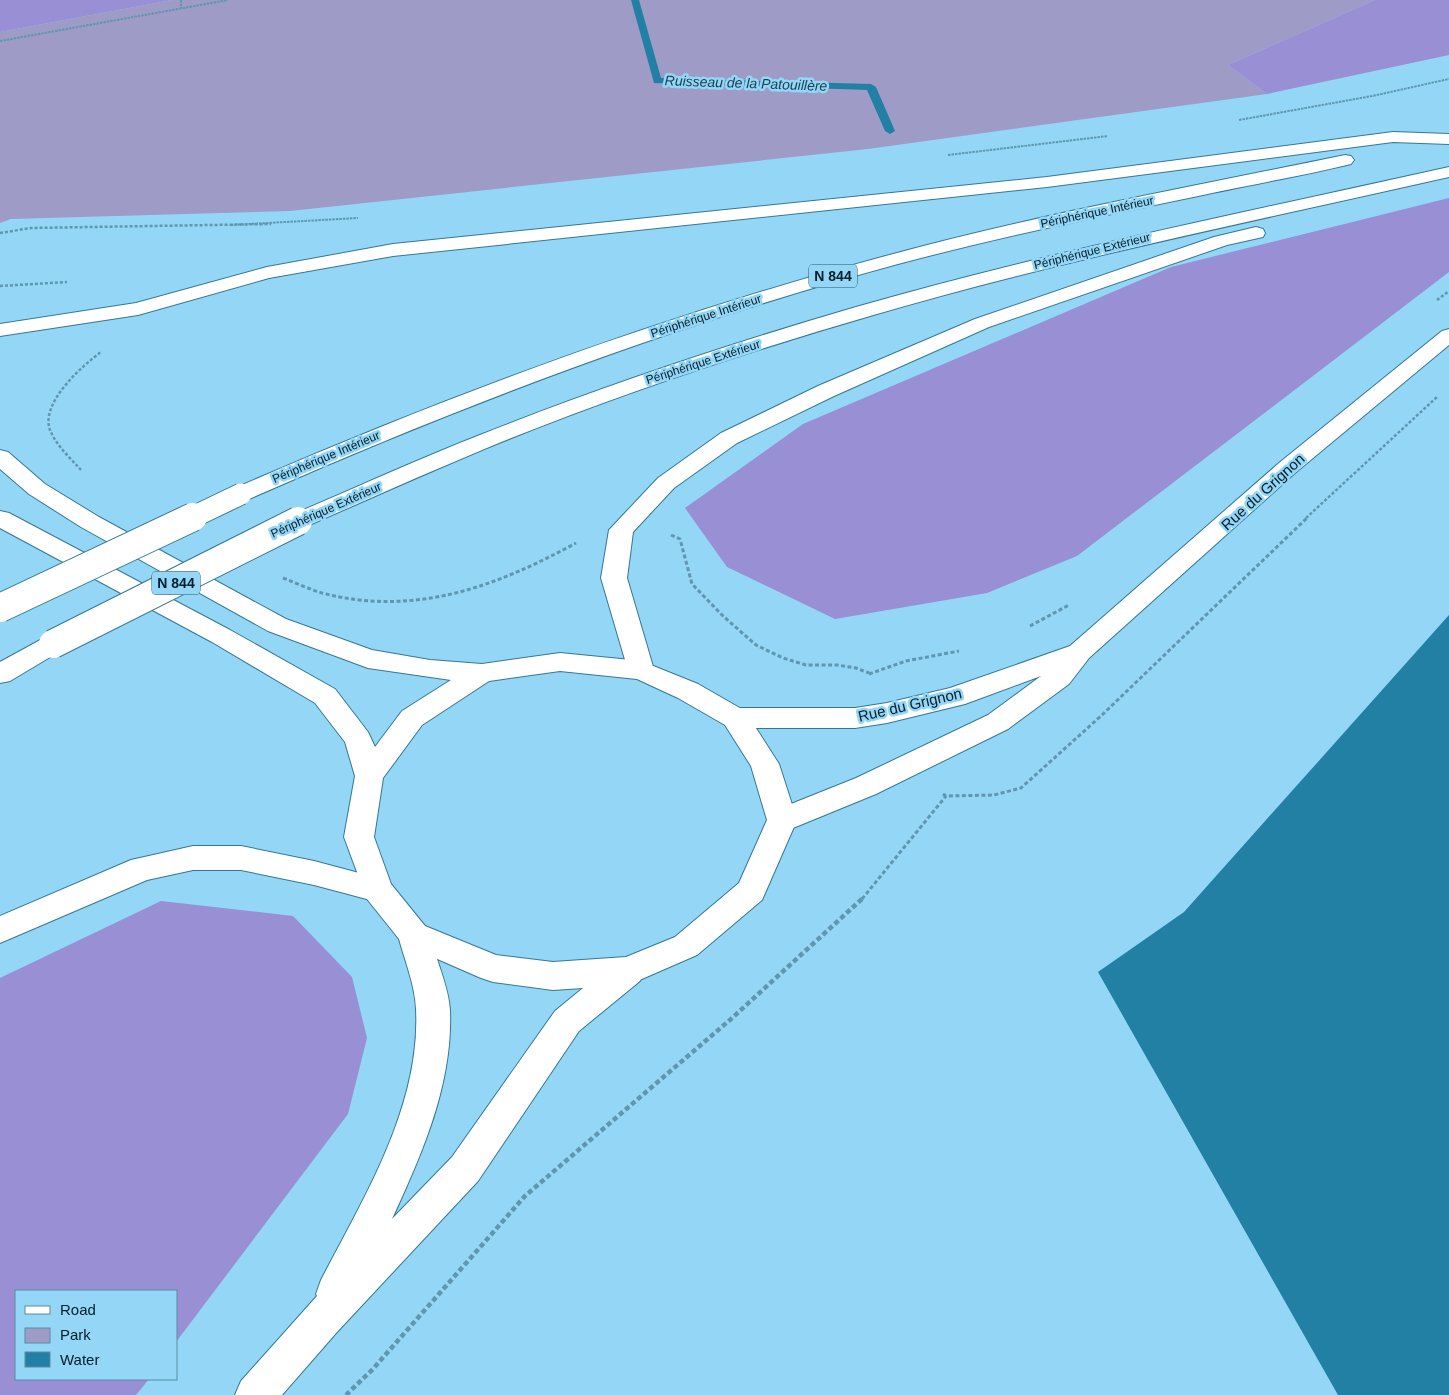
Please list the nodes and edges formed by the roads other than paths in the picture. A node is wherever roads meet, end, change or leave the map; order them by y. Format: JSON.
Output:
{"nodes":[{"id":1,"x":1449,"y":139,"type":"edge"},
{"id":2,"x":1449,"y":174,"type":"edge"},
{"id":3,"x":0,"y":330,"type":"edge"},
{"id":4,"x":1449,"y":335,"type":"edge"},
{"id":5,"x":0,"y":457,"type":"edge"},
{"id":6,"x":0,"y":518,"type":"edge"},
{"id":7,"x":0,"y":608,"type":"edge"},
{"id":8,"x":1080,"y":652,"type":"junction"},
{"id":9,"x":641,"y":670,"type":"junction"},
{"id":10,"x":482,"y":673,"type":"junction"},
{"id":11,"x":0,"y":674,"type":"edge"},
{"id":12,"x":735,"y":718,"type":"junction"},
{"id":13,"x":369,"y":776,"type":"junction"},
{"id":14,"x":782,"y":820,"type":"junction"},
{"id":15,"x":378,"y":890,"type":"junction"},
{"id":16,"x":0,"y":930,"type":"edge"},
{"id":17,"x":414,"y":935,"type":"junction"},
{"id":18,"x":628,"y":971,"type":"junction"},
{"id":19,"x":324,"y":1318,"type":"junction"},
{"id":20,"x":255,"y":1395,"type":"edge"}],
"edges":[{"from":1,"to":3,"type":"main road"},
{"from":1,"to":7,"type":"main road","name":"Périphérique Intérieur","number":"N 844","bridge":true},
{"from":2,"to":9,"type":"main road"},
{"from":2,"to":11,"type":"main road","name":"Périphérique Extérieur","number":"N 844","bridge":true},
{"from":4,"to":8,"type":"main road","name":"Rue du Grignon"},
{"from":5,"to":10,"type":"main road"},
{"from":6,"to":13,"type":"main road"},
{"from":8,"to":12,"type":"main road","name":"Rue du Grignon"},
{"from":8,"to":14,"type":"main road","name":"Rue du Grignon"},
{"from":9,"to":10,"type":"main road"},
{"from":9,"to":12,"type":"main road"},
{"from":10,"to":13,"type":"main road"},
{"from":12,"to":14,"type":"main road"},
{"from":13,"to":15,"type":"main road"},
{"from":14,"to":18,"type":"main road"},
{"from":15,"to":16,"type":"main road"},
{"from":15,"to":17,"type":"main road"},
{"from":17,"to":18,"type":"main road"},
{"from":17,"to":19,"type":"main road"},
{"from":18,"to":19,"type":"main road"},
{"from":19,"to":20,"type":"main road"}]}
